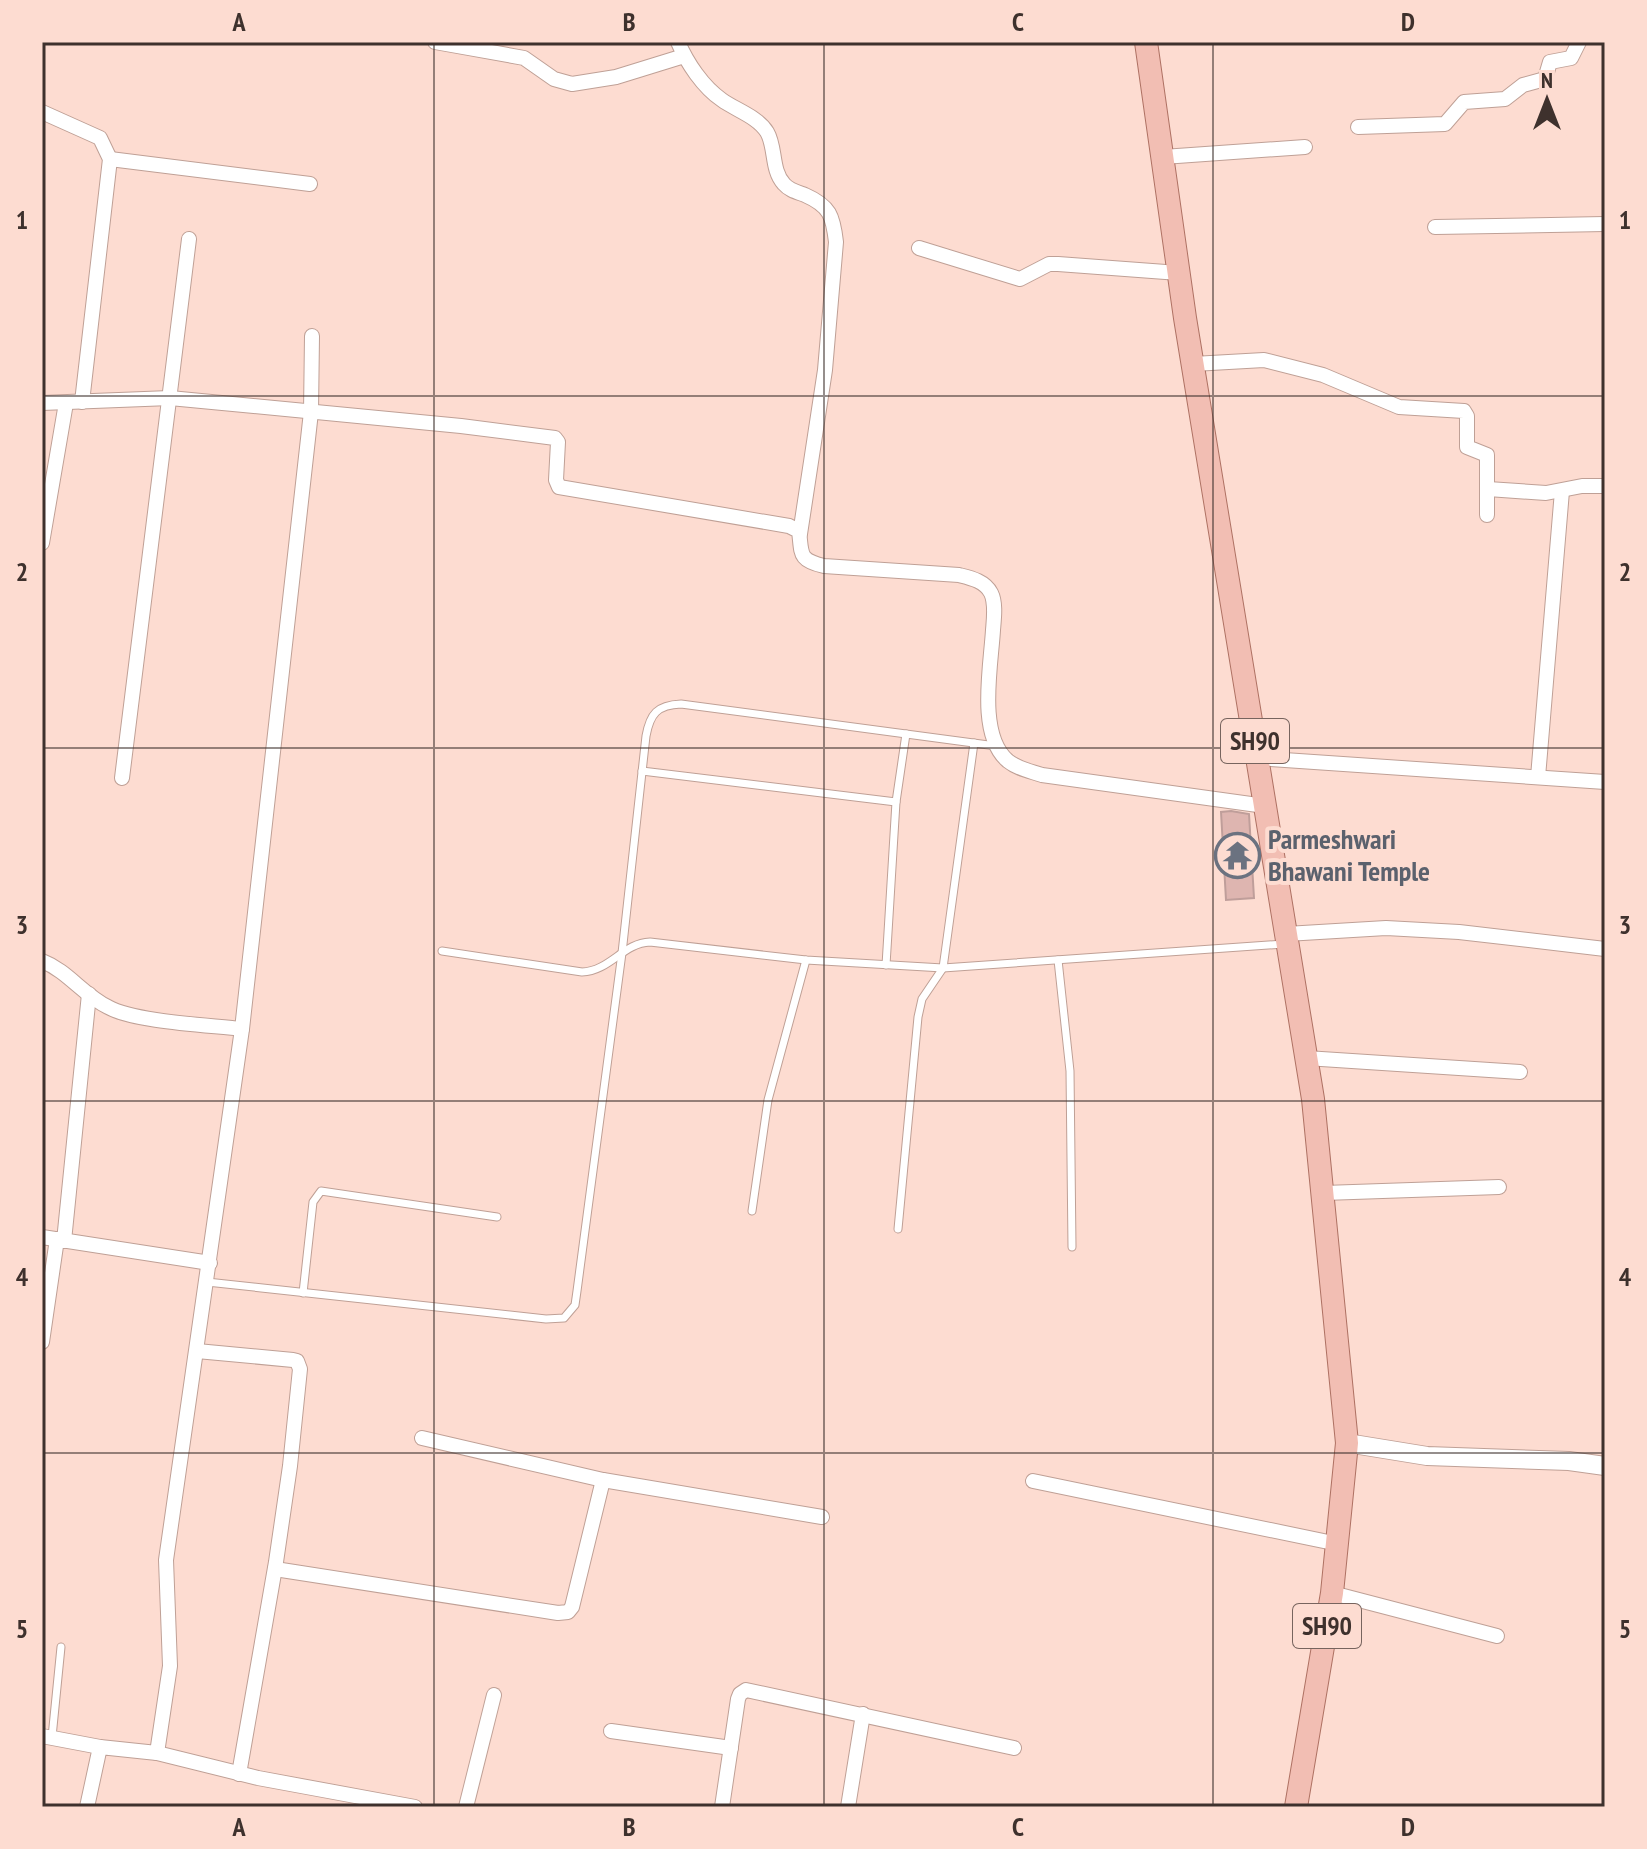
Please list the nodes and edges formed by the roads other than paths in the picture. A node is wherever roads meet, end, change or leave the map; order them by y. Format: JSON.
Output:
{"nodes":[{"id":1,"x":435,"y":42,"type":"edge"},
{"id":2,"x":678,"y":42,"type":"edge"},
{"id":3,"x":1146,"y":42,"type":"edge"},
{"id":4,"x":1579,"y":42,"type":"edge"},
{"id":5,"x":684,"y":56,"type":"junction"},
{"id":6,"x":42,"y":112,"type":"edge"},
{"id":7,"x":1358,"y":127,"type":"dead end"},
{"id":8,"x":1305,"y":147,"type":"dead end"},
{"id":9,"x":1163,"y":157,"type":"junction"},
{"id":10,"x":110,"y":159,"type":"junction"},
{"id":11,"x":310,"y":184,"type":"dead end"},
{"id":12,"x":1605,"y":224,"type":"edge"},
{"id":13,"x":1435,"y":227,"type":"dead end"},
{"id":14,"x":189,"y":239,"type":"dead end"},
{"id":15,"x":919,"y":248,"type":"dead end"},
{"id":16,"x":1179,"y":273,"type":"junction"},
{"id":17,"x":312,"y":336,"type":"dead end"},
{"id":18,"x":1193,"y":364,"type":"junction"},
{"id":19,"x":170,"y":398,"type":"junction"},
{"id":20,"x":82,"y":402,"type":"junction"},
{"id":21,"x":42,"y":403,"type":"edge"},
{"id":22,"x":66,"y":403,"type":"junction"},
{"id":23,"x":311,"y":412,"type":"junction"},
{"id":24,"x":1605,"y":486,"type":"edge"},
{"id":25,"x":1488,"y":489,"type":"junction"},
{"id":26,"x":1562,"y":491,"type":"junction"},
{"id":27,"x":1487,"y":515,"type":"dead end"},
{"id":28,"x":800,"y":534,"type":"junction"},
{"id":29,"x":42,"y":543,"type":"edge"},
{"id":30,"x":906,"y":734,"type":"junction"},
{"id":31,"x":974,"y":743,"type":"junction"},
{"id":32,"x":996,"y":746,"type":"junction"},
{"id":33,"x":1257,"y":758,"type":"junction"},
{"id":34,"x":642,"y":771,"type":"junction"},
{"id":35,"x":1538,"y":777,"type":"junction"},
{"id":36,"x":122,"y":778,"type":"dead end"},
{"id":37,"x":1605,"y":782,"type":"edge"},
{"id":38,"x":896,"y":802,"type":"junction"},
{"id":39,"x":1265,"y":806,"type":"junction"},
{"id":40,"x":1287,"y":939,"type":"junction"},
{"id":41,"x":1605,"y":949,"type":"edge"},
{"id":42,"x":442,"y":951,"type":"dead end"},
{"id":43,"x":622,"y":953,"type":"junction"},
{"id":44,"x":806,"y":960,"type":"junction"},
{"id":45,"x":1058,"y":960,"type":"junction"},
{"id":46,"x":42,"y":961,"type":"edge"},
{"id":47,"x":886,"y":965,"type":"junction"},
{"id":48,"x":943,"y":968,"type":"junction"},
{"id":49,"x":89,"y":994,"type":"junction"},
{"id":50,"x":242,"y":1029,"type":"junction"},
{"id":51,"x":1306,"y":1058,"type":"junction"},
{"id":52,"x":1520,"y":1072,"type":"dead end"},
{"id":53,"x":1499,"y":1187,"type":"dead end"},
{"id":54,"x":1324,"y":1193,"type":"junction"},
{"id":55,"x":752,"y":1211,"type":"dead end"},
{"id":56,"x":497,"y":1217,"type":"dead end"},
{"id":57,"x":898,"y":1229,"type":"dead end"},
{"id":58,"x":54,"y":1239,"type":"edge"},
{"id":59,"x":1072,"y":1247,"type":"dead end"},
{"id":60,"x":210,"y":1263,"type":"junction"},
{"id":61,"x":207,"y":1282,"type":"junction"},
{"id":62,"x":303,"y":1293,"type":"junction"},
{"id":63,"x":42,"y":1342,"type":"edge"},
{"id":64,"x":197,"y":1351,"type":"junction"},
{"id":65,"x":422,"y":1438,"type":"dead end"},
{"id":66,"x":1347,"y":1443,"type":"junction"},
{"id":67,"x":1605,"y":1466,"type":"edge"},
{"id":68,"x":603,"y":1480,"type":"junction"},
{"id":69,"x":1033,"y":1481,"type":"dead end"},
{"id":70,"x":822,"y":1517,"type":"dead end"},
{"id":71,"x":1338,"y":1544,"type":"junction"},
{"id":72,"x":275,"y":1569,"type":"junction"},
{"id":73,"x":1332,"y":1593,"type":"junction"},
{"id":74,"x":1497,"y":1636,"type":"dead end"},
{"id":75,"x":61,"y":1647,"type":"dead end"},
{"id":76,"x":494,"y":1695,"type":"dead end"},
{"id":77,"x":863,"y":1714,"type":"junction"},
{"id":78,"x":611,"y":1731,"type":"dead end"},
{"id":79,"x":47,"y":1736,"type":"edge"},
{"id":80,"x":100,"y":1747,"type":"junction"},
{"id":81,"x":731,"y":1748,"type":"junction"},
{"id":82,"x":1014,"y":1748,"type":"dead end"},
{"id":83,"x":157,"y":1753,"type":"junction"},
{"id":84,"x":239,"y":1774,"type":"junction"},
{"id":85,"x":87,"y":1807,"type":"edge"},
{"id":86,"x":415,"y":1807,"type":"edge"},
{"id":87,"x":466,"y":1807,"type":"edge"},
{"id":88,"x":722,"y":1807,"type":"edge"},
{"id":89,"x":848,"y":1807,"type":"edge"},
{"id":90,"x":1296,"y":1807,"type":"edge"}],
"edges":[{"from":1,"to":5,"type":"street"},
{"from":2,"to":5,"type":"street"},
{"from":3,"to":9,"type":"main road","number":"SH90"},
{"from":4,"to":7,"type":"street"},
{"from":5,"to":28,"type":"street"},
{"from":6,"to":10,"type":"street"},
{"from":8,"to":9,"type":"street"},
{"from":9,"to":16,"type":"main road","number":"SH90"},
{"from":10,"to":11,"type":"street"},
{"from":10,"to":20,"type":"street"},
{"from":12,"to":13,"type":"street"},
{"from":14,"to":19,"type":"street"},
{"from":15,"to":16,"type":"street"},
{"from":16,"to":18,"type":"main road","number":"SH90"},
{"from":17,"to":23,"type":"street"},
{"from":18,"to":25,"type":"street"},
{"from":18,"to":33,"type":"main road","number":"SH90"},
{"from":19,"to":20,"type":"street"},
{"from":19,"to":23,"type":"street"},
{"from":19,"to":36,"type":"street"},
{"from":20,"to":22,"type":"street"},
{"from":21,"to":22,"type":"street"},
{"from":22,"to":29,"type":"street"},
{"from":23,"to":28,"type":"street"},
{"from":23,"to":50,"type":"street"},
{"from":24,"to":26,"type":"street"},
{"from":25,"to":26,"type":"street"},
{"from":25,"to":27,"type":"street"},
{"from":26,"to":35,"type":"street"},
{"from":28,"to":32,"type":"street"},
{"from":30,"to":31,"type":"lane"},
{"from":30,"to":34,"type":"lane"},
{"from":30,"to":38,"type":"lane"},
{"from":31,"to":32,"type":"lane"},
{"from":31,"to":48,"type":"lane"},
{"from":32,"to":39,"type":"street"},
{"from":33,"to":35,"type":"street"},
{"from":33,"to":39,"type":"main road","number":"SH90"},
{"from":34,"to":38,"type":"lane"},
{"from":34,"to":43,"type":"lane"},
{"from":35,"to":37,"type":"street"},
{"from":38,"to":47,"type":"lane"},
{"from":39,"to":40,"type":"main road","number":"SH90"},
{"from":40,"to":41,"type":"street"},
{"from":40,"to":45,"type":"lane"},
{"from":40,"to":51,"type":"main road","number":"SH90"},
{"from":42,"to":43,"type":"lane"},
{"from":43,"to":44,"type":"lane"},
{"from":43,"to":62,"type":"lane"},
{"from":44,"to":47,"type":"lane"},
{"from":44,"to":55,"type":"lane"},
{"from":45,"to":48,"type":"lane"},
{"from":45,"to":59,"type":"lane"},
{"from":46,"to":49,"type":"street"},
{"from":47,"to":48,"type":"lane"},
{"from":48,"to":57,"type":"lane"},
{"from":49,"to":50,"type":"street"},
{"from":49,"to":58,"type":"street"},
{"from":50,"to":60,"type":"street"},
{"from":51,"to":52,"type":"street"},
{"from":51,"to":54,"type":"main road","number":"SH90"},
{"from":53,"to":54,"type":"street"},
{"from":54,"to":66,"type":"main road","number":"SH90"},
{"from":56,"to":62,"type":"lane"},
{"from":58,"to":60,"type":"street"},
{"from":58,"to":63,"type":"street"},
{"from":60,"to":61,"type":"street"},
{"from":61,"to":62,"type":"lane"},
{"from":61,"to":64,"type":"street"},
{"from":64,"to":72,"type":"street"},
{"from":64,"to":83,"type":"street"},
{"from":65,"to":68,"type":"street"},
{"from":66,"to":67,"type":"street"},
{"from":66,"to":71,"type":"main road","number":"SH90"},
{"from":68,"to":70,"type":"street"},
{"from":68,"to":72,"type":"street"},
{"from":69,"to":71,"type":"street"},
{"from":71,"to":73,"type":"main road","number":"SH90"},
{"from":72,"to":84,"type":"street"},
{"from":73,"to":74,"type":"street"},
{"from":73,"to":90,"type":"main road","number":"SH90"},
{"from":75,"to":79,"type":"lane"},
{"from":76,"to":87,"type":"street"},
{"from":77,"to":81,"type":"street"},
{"from":77,"to":82,"type":"street"},
{"from":77,"to":89,"type":"street"},
{"from":78,"to":81,"type":"street"},
{"from":79,"to":80,"type":"street"},
{"from":80,"to":83,"type":"street"},
{"from":80,"to":85,"type":"street"},
{"from":81,"to":88,"type":"street"},
{"from":83,"to":84,"type":"street"},
{"from":84,"to":86,"type":"street"}]}
